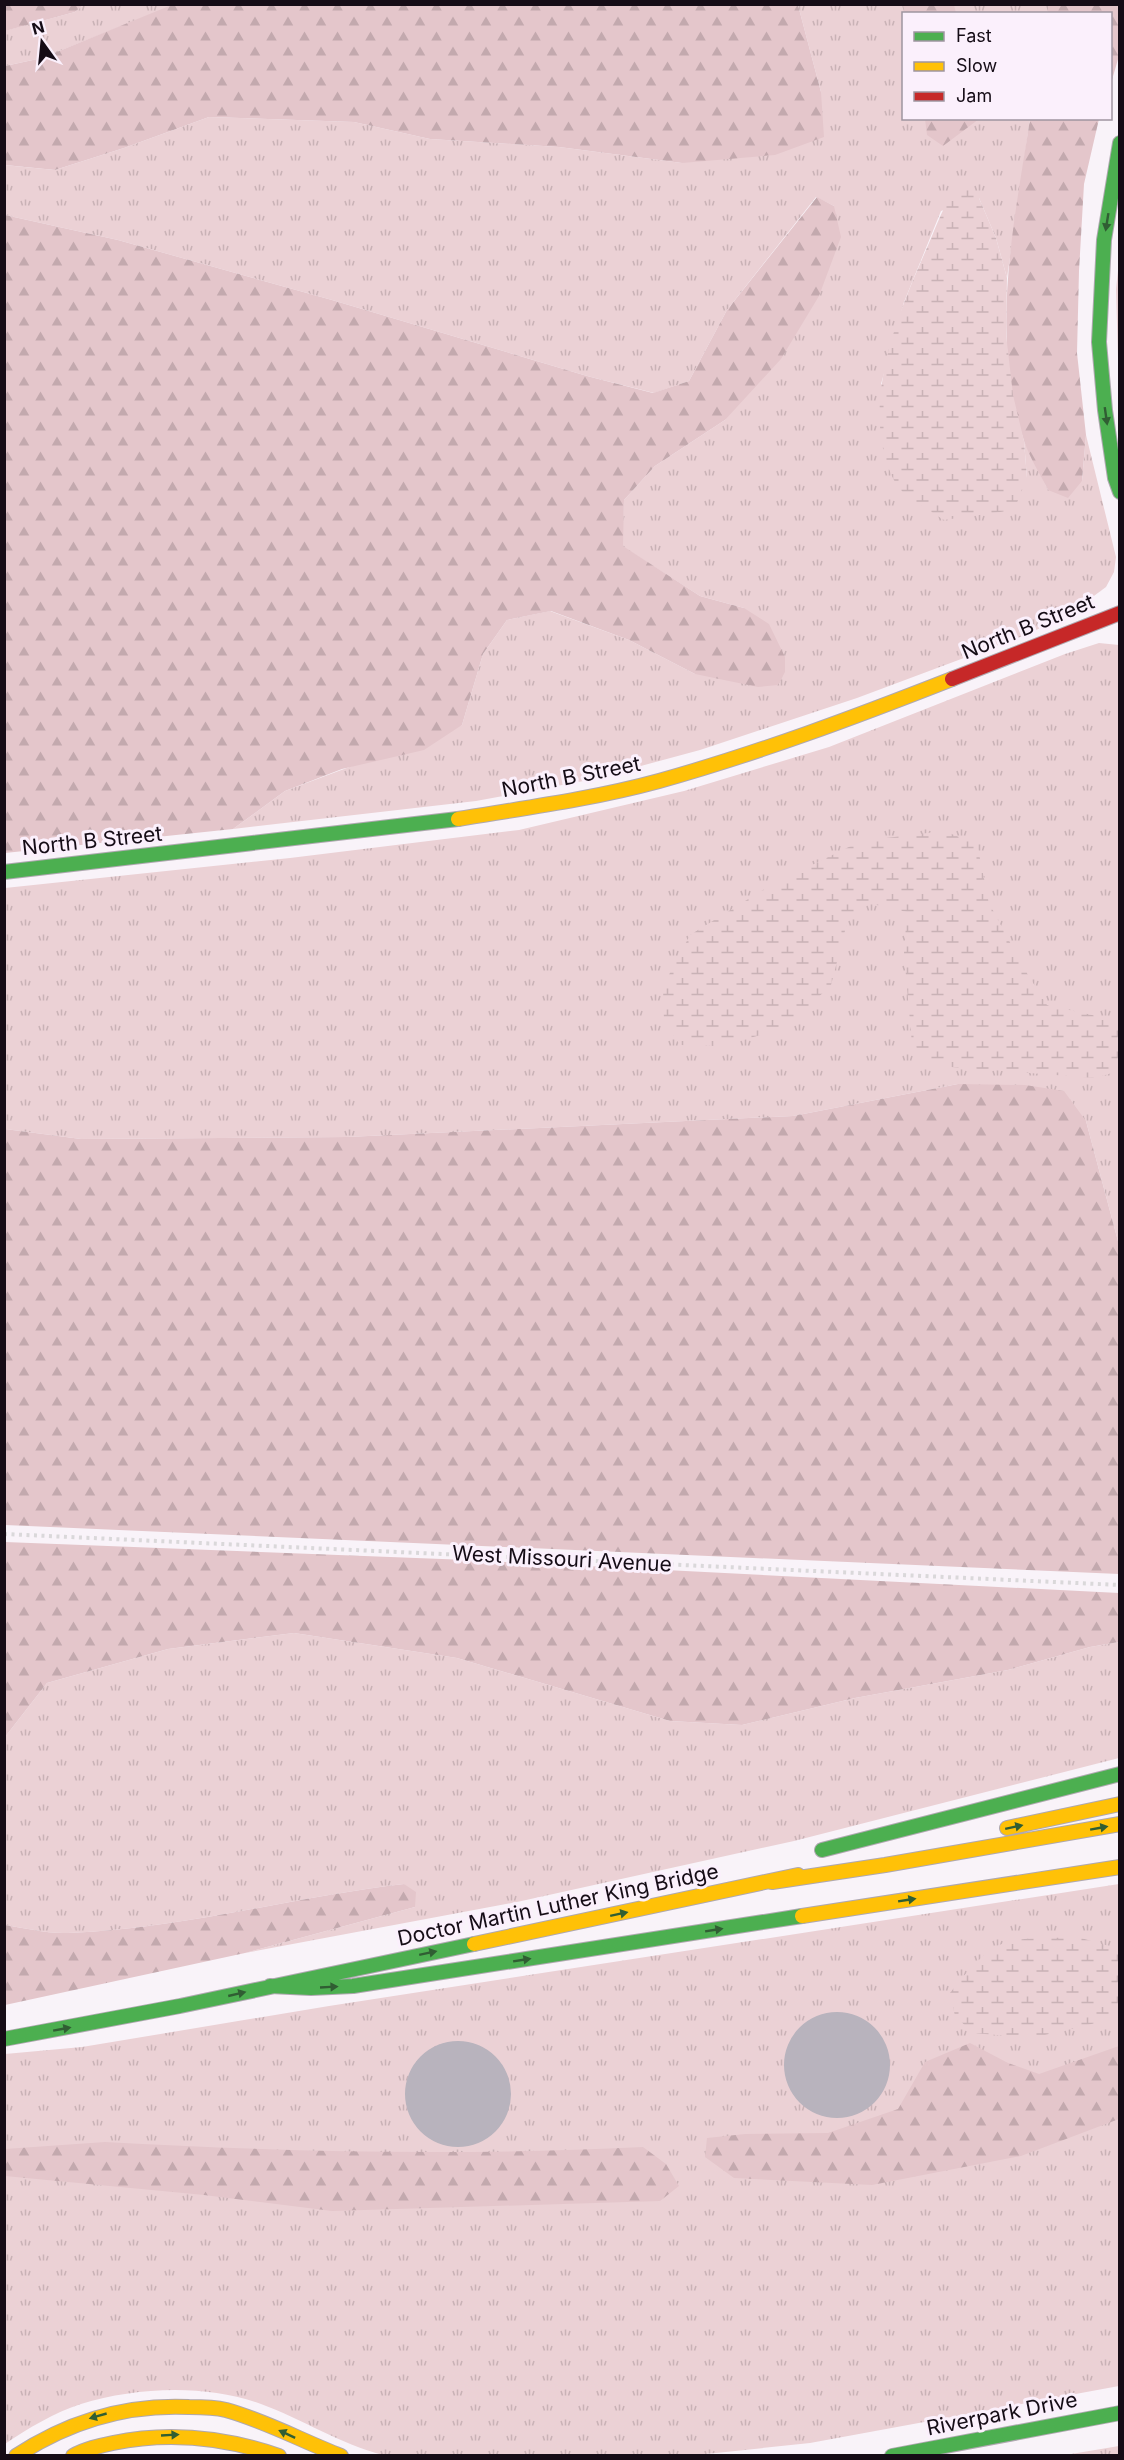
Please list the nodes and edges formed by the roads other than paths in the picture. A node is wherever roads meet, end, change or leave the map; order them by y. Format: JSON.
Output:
{"nodes":[{"id":1,"x":1119,"y":144,"type":"edge"},
{"id":2,"x":1119,"y":492,"type":"edge"},
{"id":3,"x":1119,"y":613,"type":"edge"},
{"id":4,"x":4,"y":872,"type":"edge"},
{"id":5,"x":1119,"y":1774,"type":"edge"},
{"id":6,"x":1119,"y":1788,"type":"edge"},
{"id":7,"x":1119,"y":1804,"type":"edge"},
{"id":8,"x":1119,"y":1824,"type":"edge"},
{"id":9,"x":996,"y":1830,"type":"dead end"},
{"id":10,"x":964,"y":1837,"type":"dead end"},
{"id":11,"x":1119,"y":1867,"type":"edge"},
{"id":12,"x":772,"y":1882,"type":"junction"},
{"id":13,"x":270,"y":1986,"type":"junction"},
{"id":14,"x":4,"y":2039,"type":"edge"},
{"id":15,"x":1119,"y":2413,"type":"edge"},
{"id":16,"x":312,"y":2445,"type":"junction"},
{"id":17,"x":16,"y":2456,"type":"edge"},
{"id":18,"x":73,"y":2456,"type":"edge"},
{"id":19,"x":279,"y":2456,"type":"edge"},
{"id":20,"x":325,"y":2456,"type":"edge"},
{"id":21,"x":341,"y":2456,"type":"edge"},
{"id":22,"x":892,"y":2456,"type":"edge"}],
"edges":[{"from":1,"to":2,"type":"main road","one_way":true},
{"from":3,"to":4,"type":"main road","name":"North B Street"},
{"from":5,"to":6,"type":"main road"},
{"from":9,"to":7,"type":"main road","one_way":true},
{"from":12,"to":8,"type":"main road","one_way":true},
{"from":10,"to":12,"type":"main road","name":"Doctor Martin Luther King Bridge"},
{"from":13,"to":11,"type":"main road","one_way":true},
{"from":13,"to":12,"type":"main road","name":"Doctor Martin Luther King Bridge","one_way":true},
{"from":14,"to":13,"type":"main road","name":"Doctor Martin Luther King Bridge","one_way":true},
{"from":15,"to":22,"type":"main road","name":"Riverpark Drive"},
{"from":16,"to":17,"type":"main road","one_way":true},
{"from":16,"to":20,"type":"main road"},
{"from":16,"to":21,"type":"main road"},
{"from":18,"to":19,"type":"main road","one_way":true}]}
